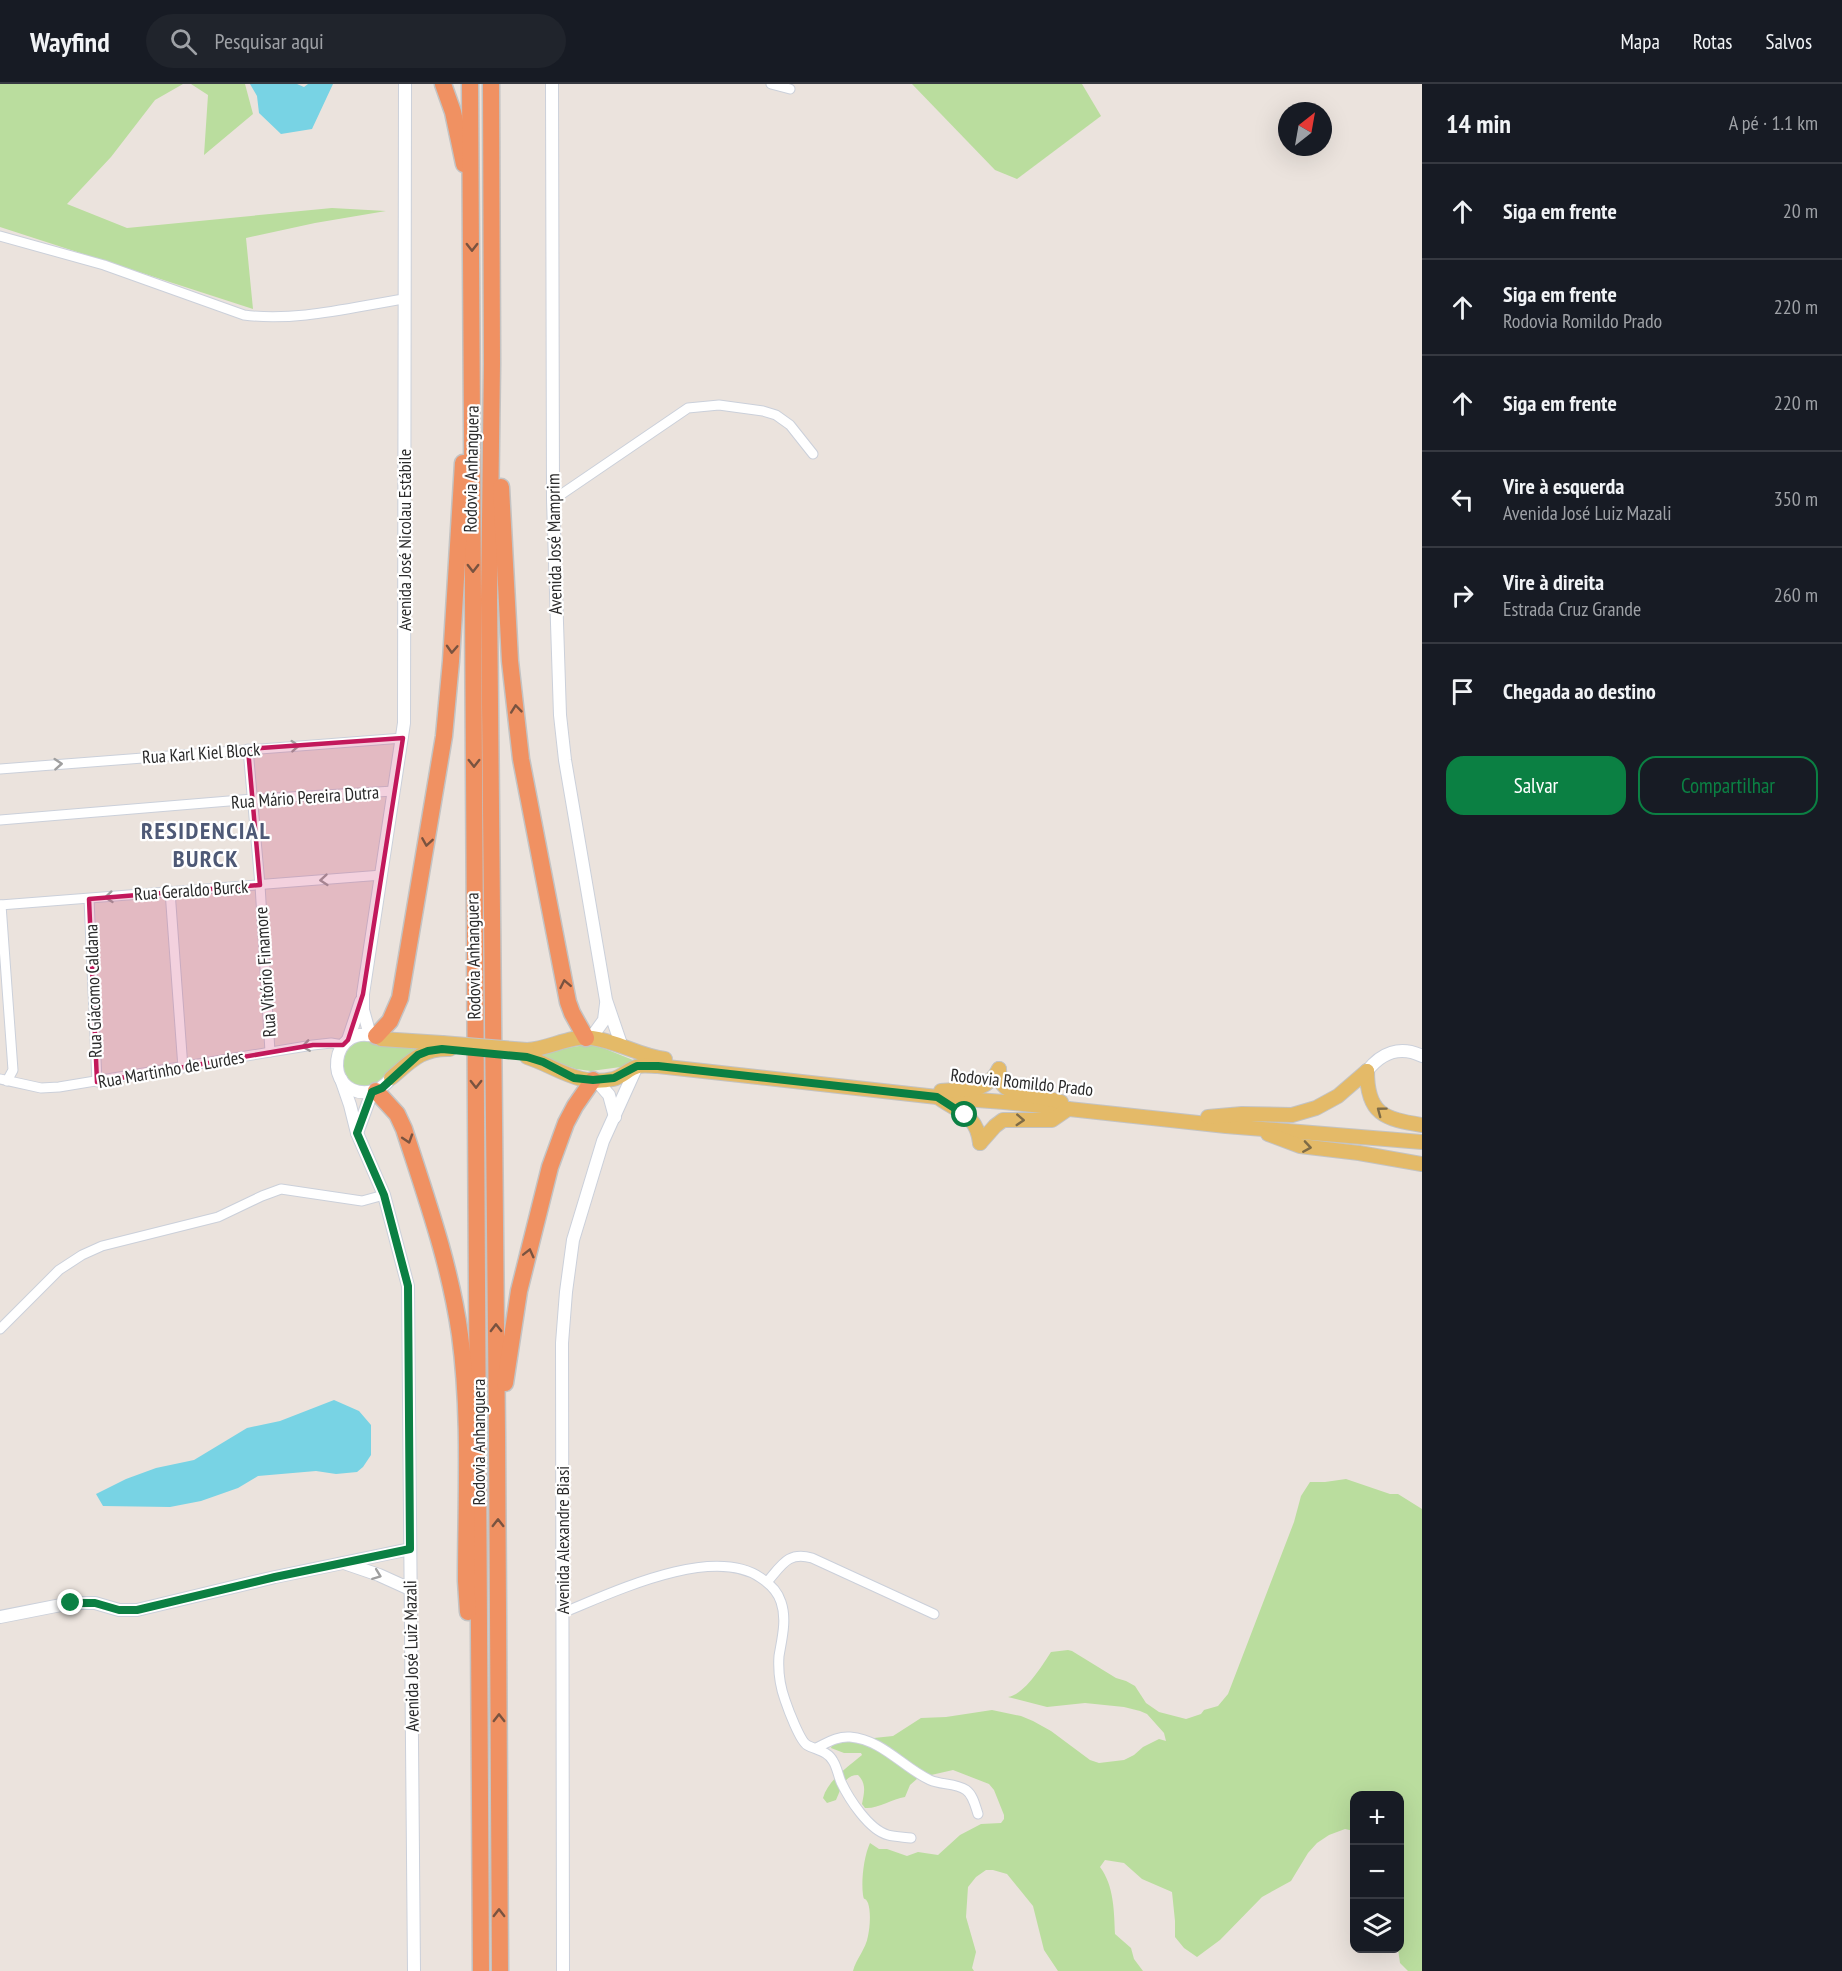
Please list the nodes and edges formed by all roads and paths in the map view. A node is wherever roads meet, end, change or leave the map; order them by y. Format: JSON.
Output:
{"nodes":[{"id":1,"x":405,"y":84,"type":"edge"},
{"id":2,"x":443,"y":84,"type":"edge"},
{"id":3,"x":470,"y":84,"type":"edge"},
{"id":4,"x":491,"y":84,"type":"edge"},
{"id":5,"x":552,"y":84,"type":"edge"},
{"id":6,"x":771,"y":84,"type":"edge"},
{"id":7,"x":790,"y":89,"type":"dead end"},
{"id":8,"x":472,"y":205,"type":"junction"},
{"id":9,"x":0,"y":236,"type":"edge"},
{"id":10,"x":404,"y":298,"type":"junction"},
{"id":11,"x":472,"y":360,"type":"junction"},
{"id":12,"x":492,"y":364,"type":"junction"},
{"id":13,"x":813,"y":454,"type":"dead end"},
{"id":14,"x":553,"y":500,"type":"junction"},
{"id":15,"x":403,"y":738,"type":"junction"},
{"id":16,"x":248,"y":749,"type":"junction"},
{"id":17,"x":0,"y":769,"type":"edge"},
{"id":18,"x":394,"y":791,"type":"junction"},
{"id":19,"x":253,"y":800,"type":"junction"},
{"id":20,"x":0,"y":820,"type":"edge"},
{"id":21,"x":382,"y":875,"type":"junction"},
{"id":22,"x":260,"y":885,"type":"junction"},
{"id":23,"x":170,"y":891,"type":"junction"},
{"id":24,"x":89,"y":899,"type":"junction"},
{"id":25,"x":1,"y":905,"type":"edge"},
{"id":26,"x":363,"y":994,"type":"junction"},
{"id":27,"x":606,"y":1000,"type":"junction"},
{"id":28,"x":376,"y":1037,"type":"junction"},
{"id":29,"x":588,"y":1038,"type":"junction"},
{"id":30,"x":345,"y":1042,"type":"junction"},
{"id":31,"x":446,"y":1046,"type":"junction"},
{"id":32,"x":622,"y":1047,"type":"junction"},
{"id":33,"x":270,"y":1052,"type":"junction"},
{"id":34,"x":527,"y":1053,"type":"junction"},
{"id":35,"x":1422,"y":1056,"type":"edge"},
{"id":36,"x":637,"y":1066,"type":"junction"},
{"id":37,"x":183,"y":1068,"type":"junction"},
{"id":38,"x":1367,"y":1071,"type":"junction"},
{"id":39,"x":391,"y":1078,"type":"joint"},
{"id":40,"x":340,"y":1079,"type":"junction"},
{"id":41,"x":3,"y":1080,"type":"edge"},
{"id":42,"x":594,"y":1080,"type":"junction"},
{"id":43,"x":97,"y":1082,"type":"junction"},
{"id":44,"x":374,"y":1092,"type":"junction"},
{"id":45,"x":938,"y":1094,"type":"junction"},
{"id":46,"x":1067,"y":1107,"type":"junction"},
{"id":47,"x":615,"y":1117,"type":"junction"},
{"id":48,"x":1208,"y":1117,"type":"junction"},
{"id":49,"x":1422,"y":1125,"type":"edge"},
{"id":50,"x":1252,"y":1128,"type":"junction"},
{"id":51,"x":357,"y":1133,"type":"junction"},
{"id":52,"x":1422,"y":1137,"type":"edge"},
{"id":53,"x":1422,"y":1142,"type":"edge"},
{"id":54,"x":1422,"y":1164,"type":"edge"},
{"id":55,"x":384,"y":1195,"type":"junction"},
{"id":56,"x":0,"y":1329,"type":"edge"},
{"id":57,"x":497,"y":1434,"type":"junction"},
{"id":58,"x":410,"y":1549,"type":"junction"},
{"id":59,"x":343,"y":1563,"type":"junction"},
{"id":60,"x":766,"y":1582,"type":"junction"},
{"id":61,"x":410,"y":1589,"type":"junction"},
{"id":62,"x":562,"y":1613,"type":"junction"},
{"id":63,"x":934,"y":1614,"type":"dead end"},
{"id":64,"x":0,"y":1617,"type":"edge"},
{"id":65,"x":479,"y":1700,"type":"junction"},
{"id":66,"x":816,"y":1748,"type":"junction"},
{"id":67,"x":978,"y":1814,"type":"dead end"},
{"id":68,"x":911,"y":1838,"type":"dead end"},
{"id":69,"x":414,"y":1971,"type":"edge"},
{"id":70,"x":481,"y":1971,"type":"edge"},
{"id":71,"x":500,"y":1971,"type":"edge"},
{"id":72,"x":563,"y":1971,"type":"edge"}],
"edges":[{"from":1,"to":10,"type":"main road","name":"Avenida José Nicolau Estábile"},
{"from":2,"to":8,"type":"highway"},
{"from":3,"to":8,"type":"highway","name":"Rodovia Anhanguera"},
{"from":4,"to":12,"type":"highway","name":"Rodovia Anhanguera"},
{"from":5,"to":14,"type":"main road","name":"Avenida José Mamprim"},
{"from":6,"to":7,"type":"street"},
{"from":8,"to":11,"type":"highway","name":"Rodovia Anhanguera","one_way":true},
{"from":9,"to":10,"type":"street"},
{"from":10,"to":15,"type":"main road","name":"Avenida José Nicolau Estábile"},
{"from":11,"to":28,"type":"highway","one_way":true},
{"from":11,"to":65,"type":"highway","name":"Rodovia Anhanguera","one_way":true},
{"from":29,"to":12,"type":"highway","one_way":true},
{"from":57,"to":12,"type":"highway","name":"Rodovia Anhanguera","one_way":true},
{"from":13,"to":14,"type":"street"},
{"from":14,"to":27,"type":"main road","name":"Avenida José Mamprim"},
{"from":16,"to":15,"type":"street","name":"Rua Karl Kiel Block","one_way":true},
{"from":15,"to":18,"type":"main road","name":"Avenida José Nicolau Estábile"},
{"from":17,"to":16,"type":"street","name":"Rua Karl Kiel Block","one_way":true},
{"from":16,"to":19,"type":"street","name":"Rua Vitório Finamore"},
{"from":18,"to":19,"type":"street","name":"Rua Mário Pereira Dutra"},
{"from":18,"to":21,"type":"main road","name":"Avenida José Nicolau Estábile"},
{"from":19,"to":20,"type":"street","name":"Rua Mário Pereira Dutra"},
{"from":19,"to":22,"type":"street","name":"Rua Vitório Finamore"},
{"from":21,"to":22,"type":"street","name":"Rua Geraldo Burck","one_way":true},
{"from":21,"to":26,"type":"main road","name":"Avenida José Nicolau Estábile"},
{"from":22,"to":23,"type":"street","name":"Rua Geraldo Burck"},
{"from":22,"to":33,"type":"street","name":"Rua Vitório Finamore"},
{"from":23,"to":24,"type":"street","name":"Rua Geraldo Burck","one_way":true},
{"from":23,"to":37,"type":"street"},
{"from":24,"to":25,"type":"street","name":"Rua Geraldo Burck"},
{"from":24,"to":43,"type":"street","name":"Rua Giácomo Caldana"},
{"from":25,"to":41,"type":"street"},
{"from":26,"to":28,"type":"main road","name":"Avenida José Nicolau Estábile"},
{"from":26,"to":30,"type":"main road","name":"Avenida José Nicolau Estábile"},
{"from":27,"to":29,"type":"main road","name":"Avenida José Mamprim"},
{"from":27,"to":32,"type":"main road","name":"Avenida José Mamprim"},
{"from":28,"to":30,"type":"main road"},
{"from":28,"to":31,"type":"main road"},
{"from":29,"to":32,"type":"main road","name":"Rodovia Romildo Prado"},
{"from":29,"to":34,"type":"main road"},
{"from":30,"to":33,"type":"street","name":"Rua Martinho de Lurdes","one_way":true},
{"from":30,"to":40,"type":"main road","name":"Avenida José Nicolau Estábile"},
{"from":31,"to":34,"type":"main road"},
{"from":31,"to":39,"type":"main road"},
{"from":32,"to":45,"type":"main road","name":"Rodovia Romildo Prado"},
{"from":33,"to":37,"type":"street","name":"Rua Martinho de Lurdes"},
{"from":34,"to":42,"type":"main road"},
{"from":35,"to":38,"type":"main road"},
{"from":36,"to":42,"type":"main road"},
{"from":36,"to":45,"type":"main road","name":"Rodovia Romildo Prado"},
{"from":36,"to":47,"type":"main road","name":"Avenida Alexandre Biasi"},
{"from":37,"to":43,"type":"street","name":"Rua Martinho de Lurdes"},
{"from":38,"to":48,"type":"main road"},
{"from":49,"to":38,"type":"main road","one_way":true},
{"from":39,"to":44,"type":"main road"},
{"from":40,"to":44,"type":"main road"},
{"from":40,"to":51,"type":"main road","name":"Avenida José Luiz Mazali"},
{"from":41,"to":43,"type":"street","name":"Rua Martinho de Lurdes"},
{"from":42,"to":47,"type":"main road"},
{"from":57,"to":42,"type":"highway","one_way":true},
{"from":44,"to":51,"type":"main road"},
{"from":44,"to":65,"type":"highway","one_way":true},
{"from":45,"to":46,"type":"main road","name":"Rodovia Romildo Prado"},
{"from":45,"to":46,"type":"main road"},
{"from":45,"to":46,"type":"main road","one_way":true},
{"from":46,"to":48,"type":"main road","name":"Rodovia Romildo Prado"},
{"from":46,"to":50,"type":"main road","name":"Rodovia Romildo Prado"},
{"from":47,"to":62,"type":"main road","name":"Avenida Alexandre Biasi"},
{"from":48,"to":52,"type":"main road","name":"Rodovia Romildo Prado"},
{"from":50,"to":53,"type":"main road","name":"Rodovia Romildo Prado"},
{"from":50,"to":54,"type":"main road","one_way":true},
{"from":51,"to":55,"type":"main road","name":"Avenida José Luiz Mazali"},
{"from":55,"to":56,"type":"street"},
{"from":55,"to":58,"type":"main road","name":"Avenida José Luiz Mazali"},
{"from":71,"to":57,"type":"highway","name":"Rodovia Anhanguera","one_way":true},
{"from":58,"to":59,"type":"main road"},
{"from":58,"to":61,"type":"main road","name":"Avenida José Luiz Mazali"},
{"from":59,"to":61,"type":"main road","one_way":true},
{"from":59,"to":64,"type":"main road"},
{"from":60,"to":62,"type":"street"},
{"from":60,"to":63,"type":"street"},
{"from":60,"to":66,"type":"street"},
{"from":61,"to":69,"type":"main road","name":"Avenida José Luiz Mazali"},
{"from":62,"to":72,"type":"main road","name":"Avenida Alexandre Biasi"},
{"from":65,"to":70,"type":"highway","name":"Rodovia Anhanguera"},
{"from":66,"to":67,"type":"street"},
{"from":66,"to":68,"type":"street"}]}
